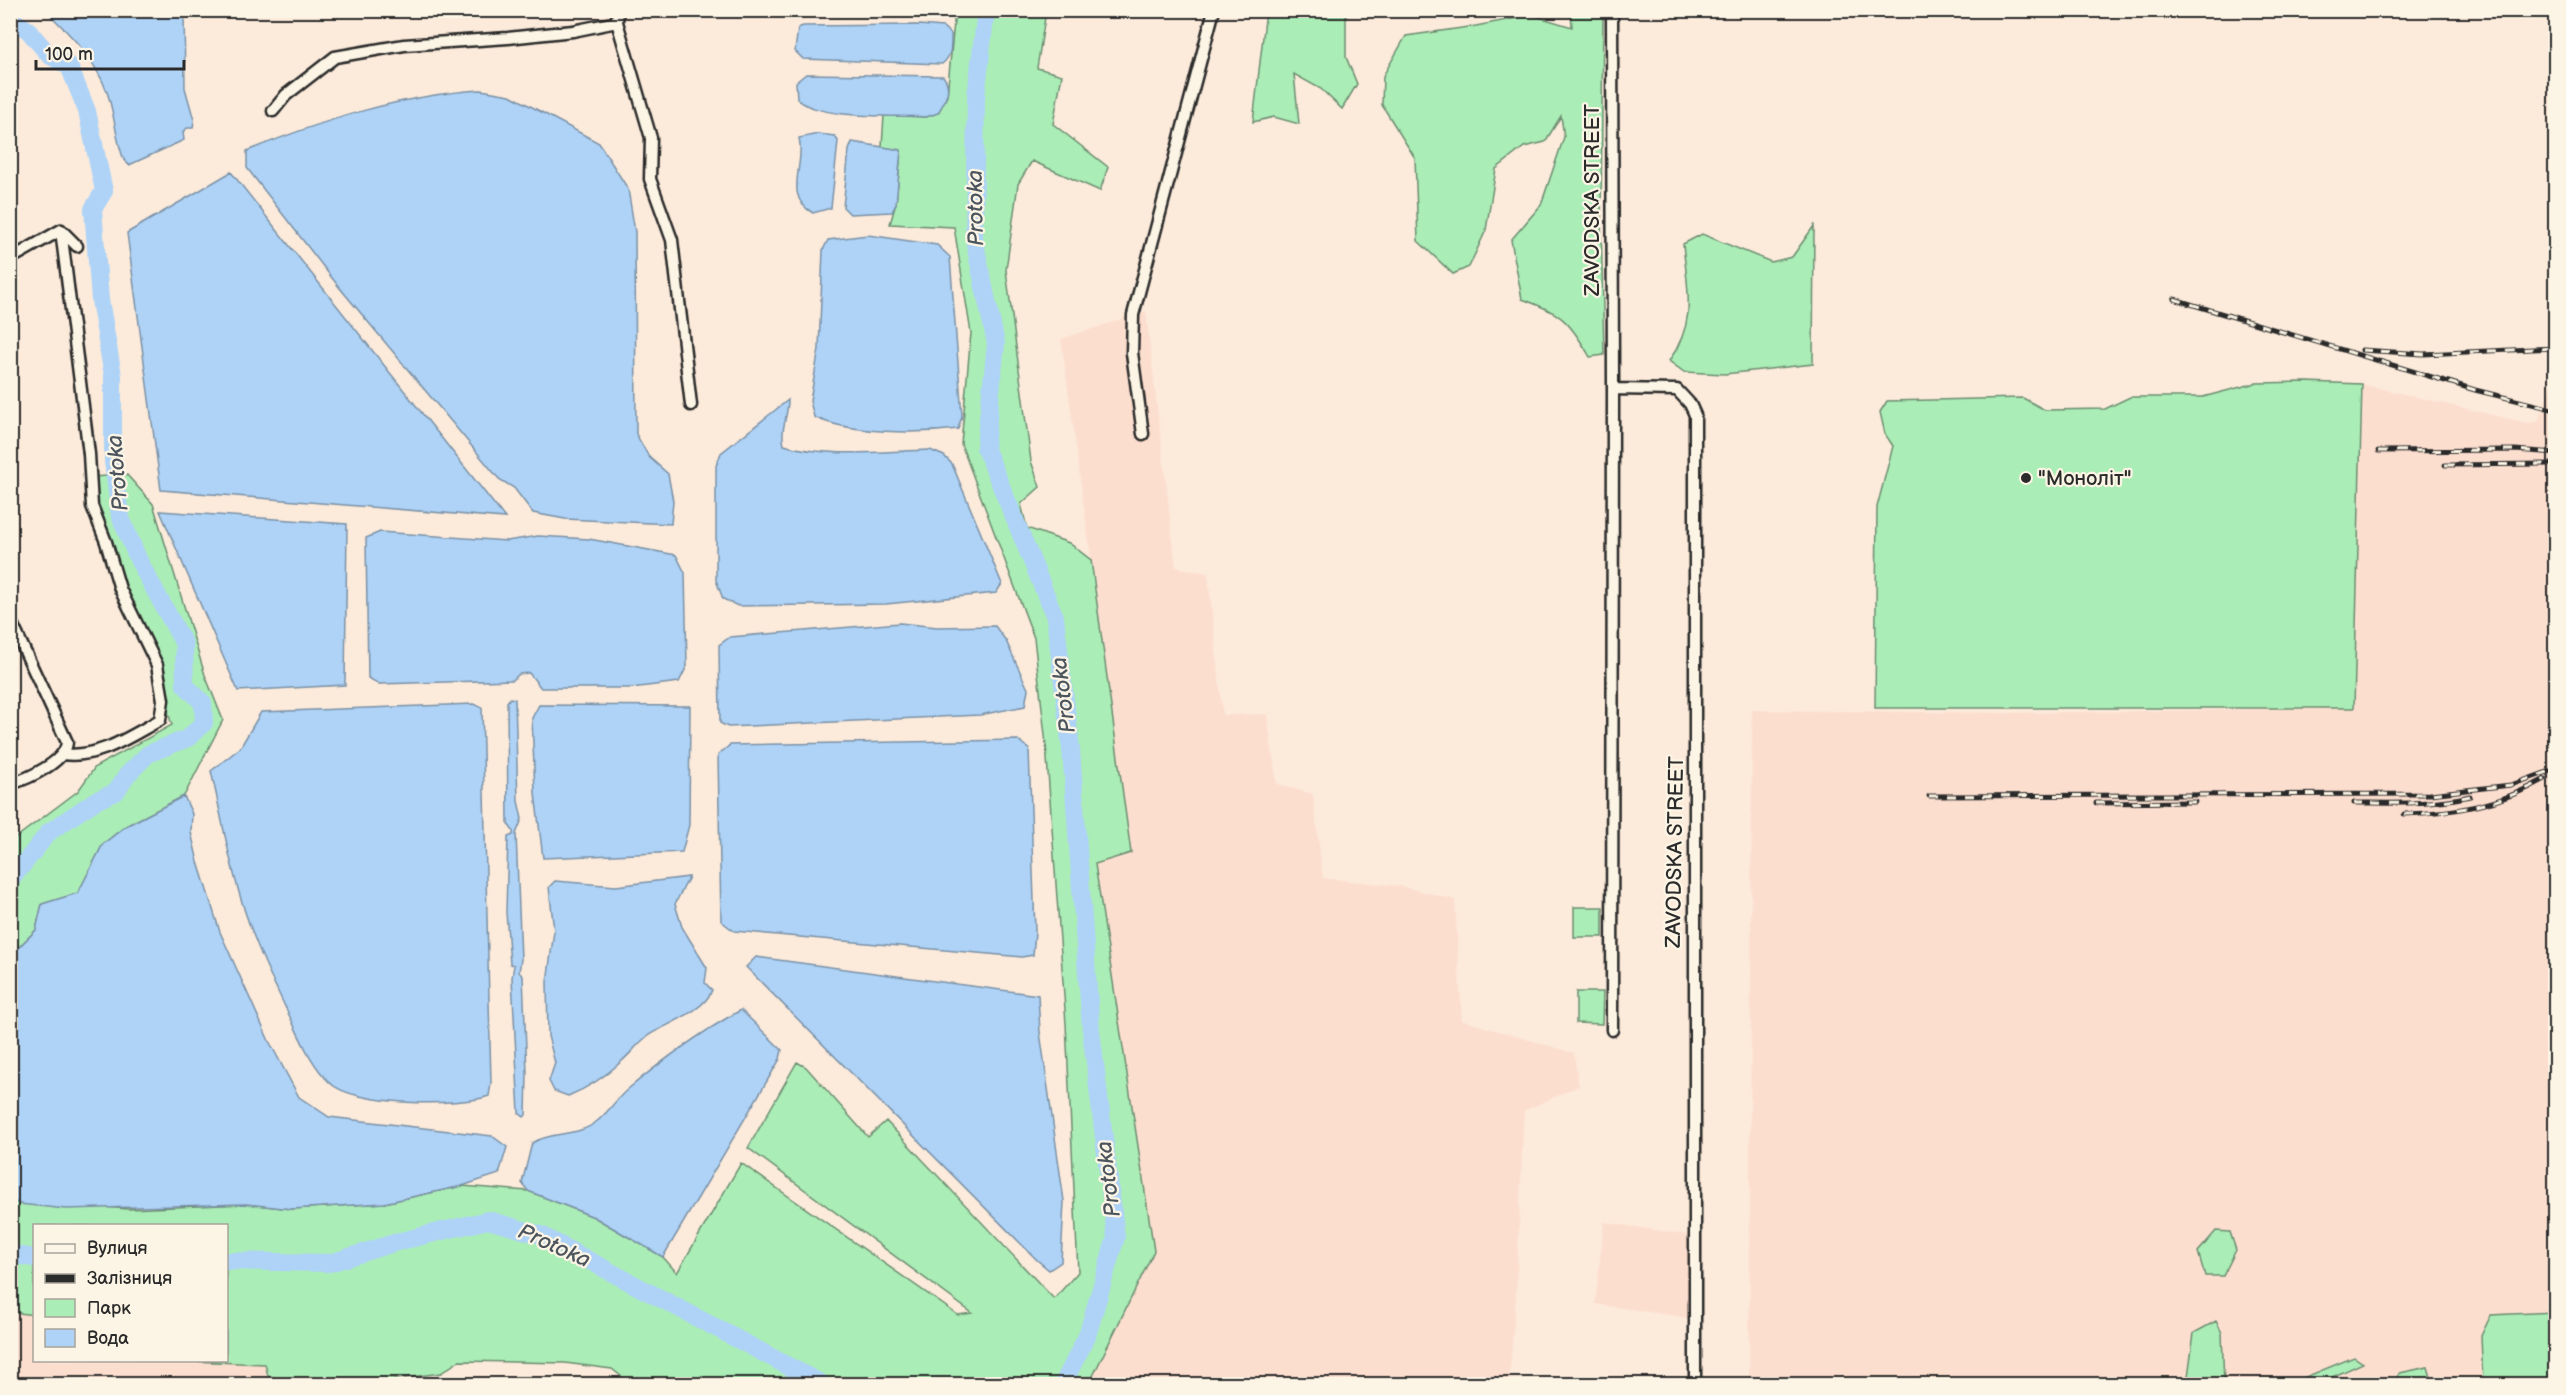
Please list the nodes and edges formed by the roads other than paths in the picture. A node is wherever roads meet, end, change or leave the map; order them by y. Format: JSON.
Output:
{"nodes":[{"id":1,"x":618,"y":10,"type":"edge"},
{"id":2,"x":1214,"y":10,"type":"edge"},
{"id":3,"x":1612,"y":10,"type":"edge"},
{"id":4,"x":617,"y":22,"type":"junction"},
{"id":5,"x":273,"y":111,"type":"dead end"},
{"id":6,"x":61,"y":230,"type":"junction"},
{"id":7,"x":77,"y":246,"type":"dead end"},
{"id":8,"x":10,"y":259,"type":"edge"},
{"id":9,"x":1613,"y":388,"type":"junction"},
{"id":10,"x":691,"y":405,"type":"dead end"},
{"id":11,"x":1143,"y":434,"type":"dead end"},
{"id":12,"x":10,"y":620,"type":"edge"},
{"id":13,"x":63,"y":754,"type":"junction"},
{"id":14,"x":10,"y":784,"type":"edge"},
{"id":15,"x":1612,"y":1030,"type":"dead end"},
{"id":16,"x":1695,"y":1384,"type":"edge"}],
"edges":[{"from":1,"to":4,"type":"street"},
{"from":2,"to":11,"type":"street"},
{"from":3,"to":9,"type":"street","name":"ZAVODSKA STREET"},
{"from":4,"to":5,"type":"street"},
{"from":4,"to":10,"type":"street"},
{"from":6,"to":7,"type":"street"},
{"from":6,"to":8,"type":"street"},
{"from":6,"to":13,"type":"street"},
{"from":9,"to":15,"type":"street","name":"ZAVODSKA STREET"},
{"from":9,"to":16,"type":"street","name":"ZAVODSKA STREET"},
{"from":12,"to":13,"type":"street"},
{"from":13,"to":14,"type":"street"}]}
